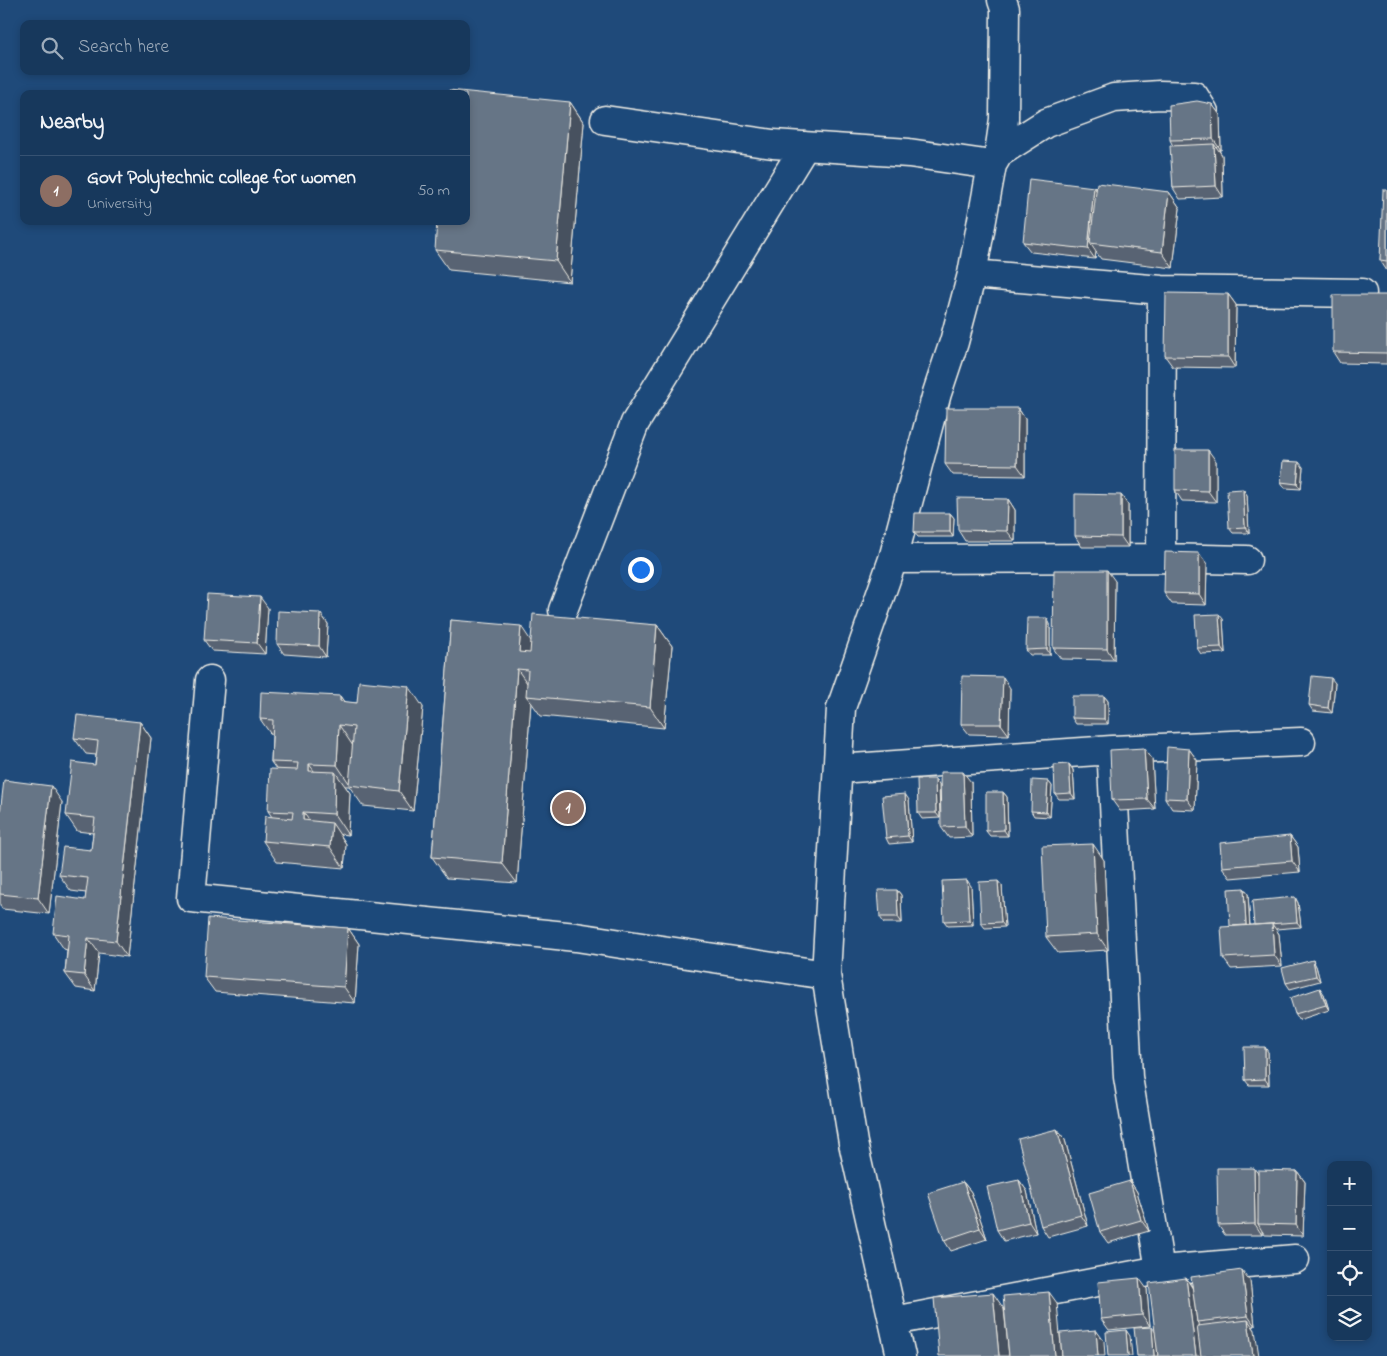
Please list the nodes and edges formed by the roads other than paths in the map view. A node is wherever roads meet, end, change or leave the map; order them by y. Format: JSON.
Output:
{"nodes":[{"id":1,"x":1002,"y":0,"type":"edge"},
{"id":2,"x":1204,"y":112,"type":"edge"},
{"id":3,"x":605,"y":120,"type":"dead end"},
{"id":4,"x":805,"y":146,"type":"junction"},
{"id":5,"x":996,"y":159,"type":"junction"},
{"id":6,"x":972,"y":274,"type":"junction"},
{"id":7,"x":1162,"y":290,"type":"junction"},
{"id":8,"x":1362,"y":293,"type":"edge"},
{"id":9,"x":893,"y":558,"type":"junction"},
{"id":10,"x":1161,"y":558,"type":"junction"},
{"id":11,"x":1247,"y":560,"type":"dead end"},
{"id":12,"x":563,"y":610,"type":"dead end"},
{"id":13,"x":210,"y":680,"type":"dead end"},
{"id":14,"x":1300,"y":742,"type":"dead end"},
{"id":15,"x":1112,"y":750,"type":"junction"},
{"id":16,"x":838,"y":769,"type":"junction"},
{"id":17,"x":826,"y":975,"type":"junction"},
{"id":18,"x":1294,"y":1259,"type":"dead end"},
{"id":19,"x":1160,"y":1270,"type":"junction"},
{"id":20,"x":894,"y":1321,"type":"junction"},
{"id":21,"x":901,"y":1356,"type":"edge"}],
"edges":[{"from":1,"to":5,"type":"street"},
{"from":2,"to":5,"type":"street"},
{"from":3,"to":4,"type":"street"},
{"from":4,"to":5,"type":"street"},
{"from":4,"to":12,"type":"street"},
{"from":5,"to":6,"type":"street"},
{"from":6,"to":7,"type":"street"},
{"from":6,"to":9,"type":"street"},
{"from":7,"to":8,"type":"street"},
{"from":7,"to":10,"type":"street"},
{"from":9,"to":10,"type":"street"},
{"from":9,"to":16,"type":"street"},
{"from":10,"to":11,"type":"street"},
{"from":13,"to":17,"type":"street"},
{"from":14,"to":15,"type":"street"},
{"from":15,"to":16,"type":"street"},
{"from":15,"to":19,"type":"street"},
{"from":16,"to":17,"type":"street"},
{"from":17,"to":20,"type":"street"},
{"from":18,"to":19,"type":"street"},
{"from":19,"to":20,"type":"street"},
{"from":20,"to":21,"type":"street"}]}
